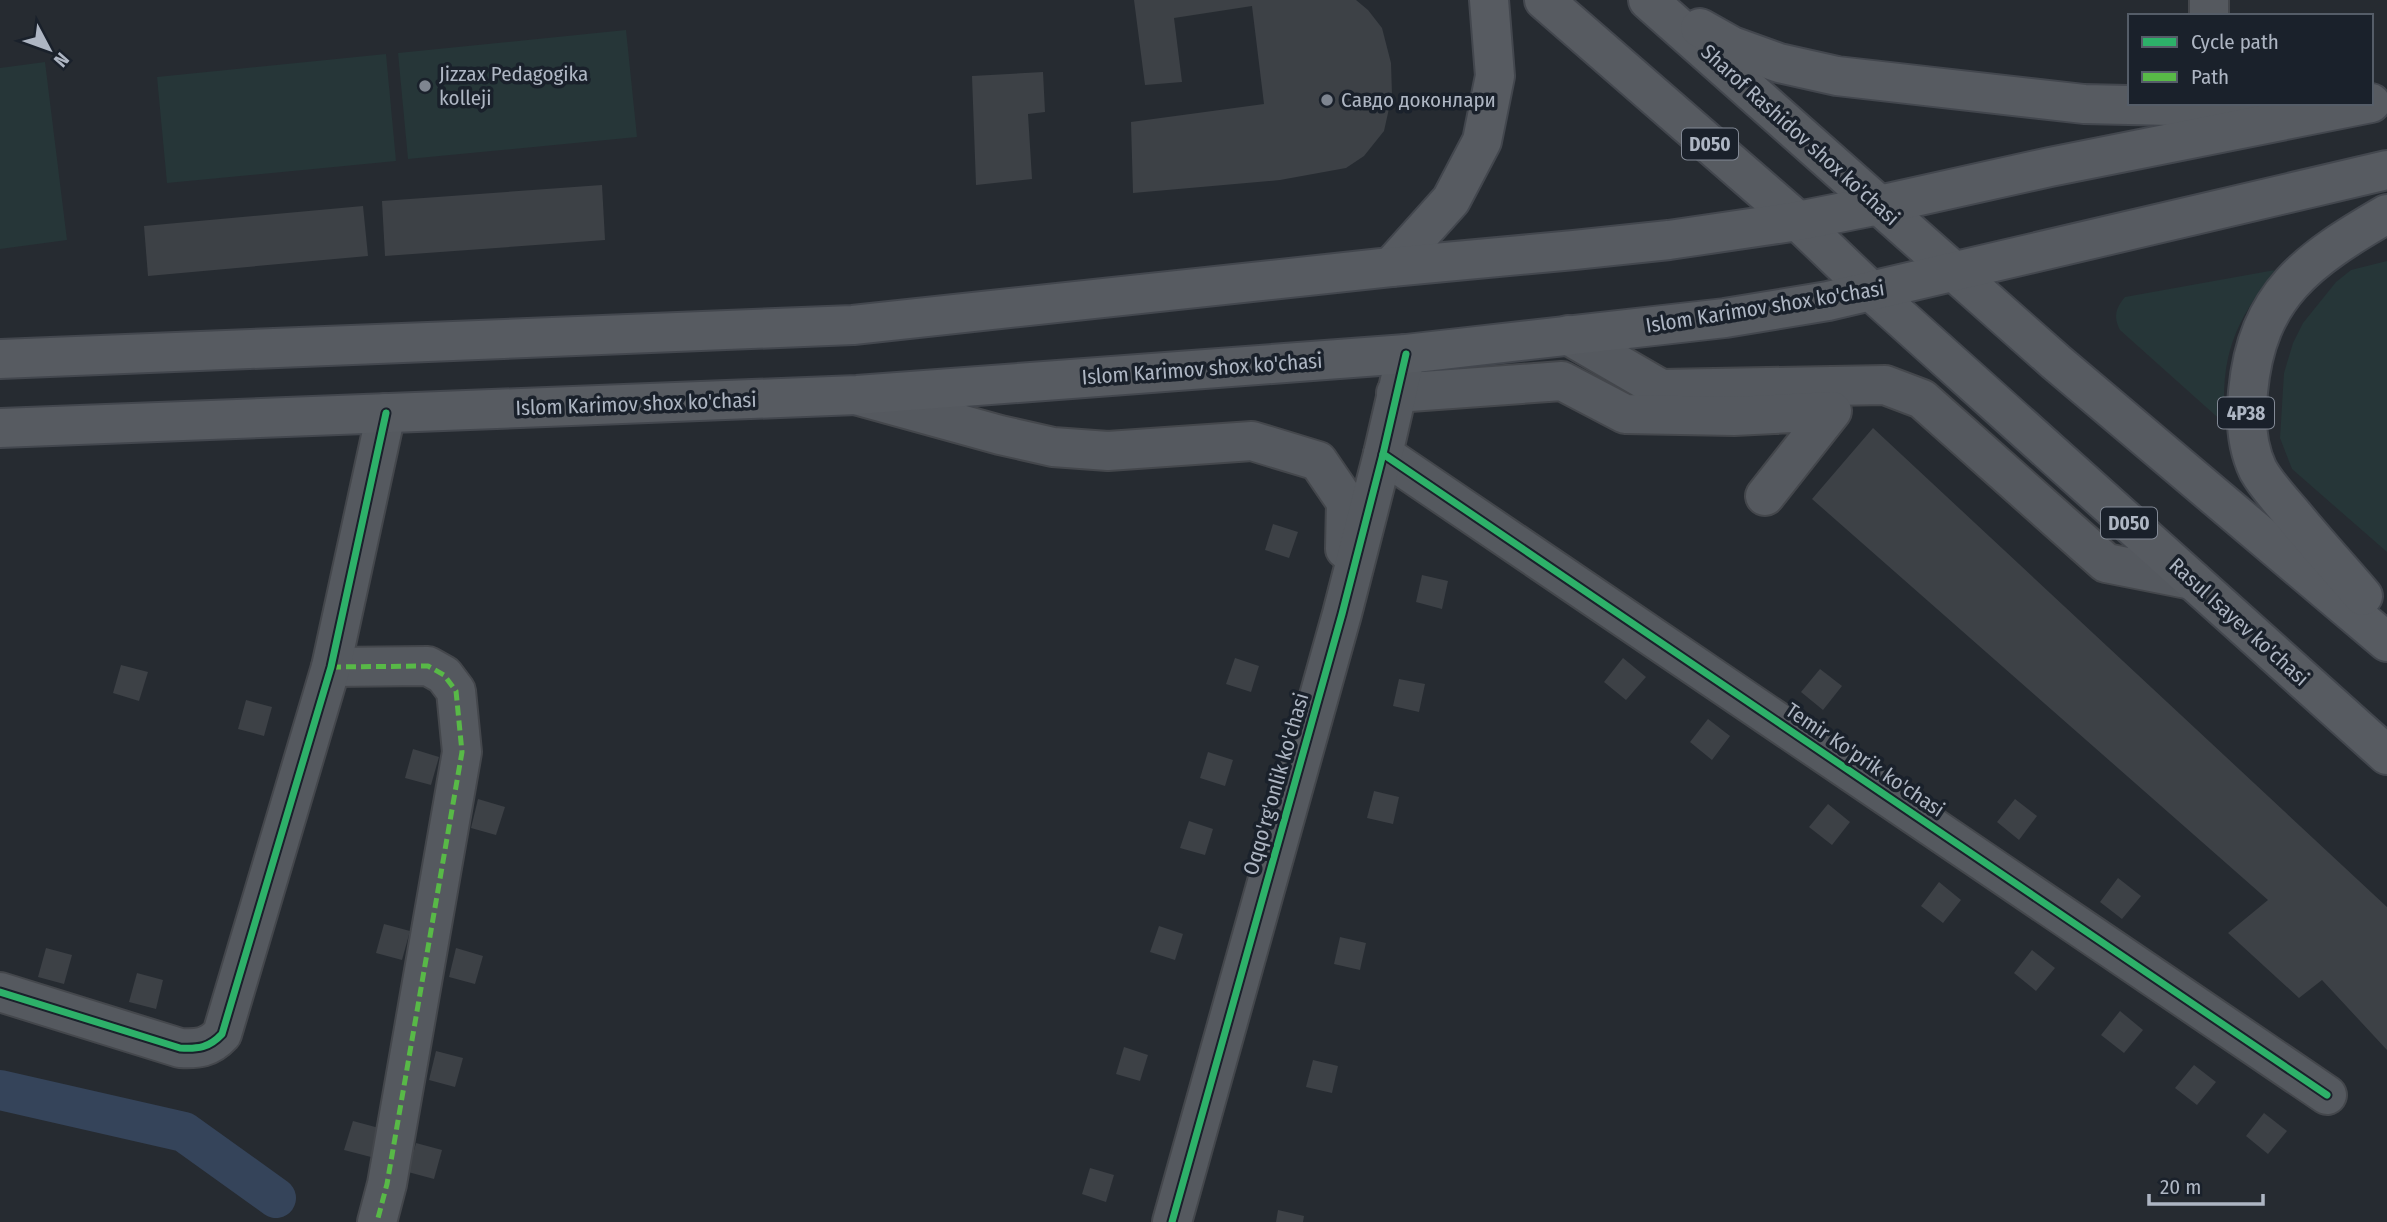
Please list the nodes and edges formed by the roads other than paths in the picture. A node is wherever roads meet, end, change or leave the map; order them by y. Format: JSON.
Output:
{"nodes":[{"id":1,"x":1489,"y":0,"type":"edge"},
{"id":2,"x":1544,"y":0,"type":"edge"},
{"id":3,"x":1649,"y":0,"type":"edge"},
{"id":4,"x":2128,"y":104,"type":"edge"},
{"id":5,"x":2208,"y":105,"type":"edge"},
{"id":6,"x":2360,"y":105,"type":"edge"},
{"id":7,"x":2332,"y":110,"type":"junction"},
{"id":8,"x":2387,"y":170,"type":"edge"},
{"id":9,"x":1879,"y":205,"type":"junction"},
{"id":10,"x":2387,"y":214,"type":"edge"},
{"id":11,"x":1798,"y":220,"type":"junction"},
{"id":12,"x":1391,"y":267,"type":"junction"},
{"id":13,"x":1952,"y":271,"type":"junction"},
{"id":14,"x":1872,"y":292,"type":"junction"},
{"id":15,"x":1568,"y":335,"type":"junction"},
{"id":16,"x":1406,"y":354,"type":"junction"},
{"id":17,"x":0,"y":359,"type":"edge"},
{"id":18,"x":1396,"y":393,"type":"junction"},
{"id":19,"x":857,"y":395,"type":"junction"},
{"id":20,"x":386,"y":413,"type":"junction"},
{"id":21,"x":0,"y":428,"type":"edge"},
{"id":22,"x":1383,"y":454,"type":"junction"},
{"id":23,"x":1765,"y":496,"type":"dead end"},
{"id":24,"x":2192,"y":580,"type":"junction"},
{"id":25,"x":1342,"y":614,"type":"junction"},
{"id":26,"x":2387,"y":625,"type":"edge"},
{"id":27,"x":2387,"y":642,"type":"edge"},
{"id":28,"x":331,"y":667,"type":"junction"},
{"id":29,"x":2387,"y":755,"type":"edge"},
{"id":30,"x":0,"y":992,"type":"edge"},
{"id":31,"x":2327,"y":1095,"type":"dead end"},
{"id":32,"x":377,"y":1222,"type":"edge"},
{"id":33,"x":1172,"y":1222,"type":"edge"}],
"edges":[{"from":1,"to":12,"type":"main road"},
{"from":2,"to":11,"type":"main road","number":"D050"},
{"from":3,"to":4,"type":"main road"},
{"from":3,"to":9,"type":"main road","name":"Sharof Rashidov shox ko'chasi"},
{"from":5,"to":7,"type":"main road"},
{"from":6,"to":7,"type":"main road"},
{"from":7,"to":9,"type":"main road"},
{"from":8,"to":13,"type":"main road","name":"Islom Karimov shox ko'chasi"},
{"from":9,"to":11,"type":"main road"},
{"from":9,"to":13,"type":"main road","name":"Sharof Rashidov shox ko'chasi"},
{"from":10,"to":26,"type":"main road","number":"4P38"},
{"from":11,"to":12,"type":"main road"},
{"from":11,"to":14,"type":"main road","number":"D050"},
{"from":12,"to":17,"type":"main road"},
{"from":13,"to":14,"type":"main road","name":"Islom Karimov shox ko'chasi"},
{"from":13,"to":27,"type":"main road"},
{"from":14,"to":15,"type":"main road","name":"Islom Karimov shox ko'chasi"},
{"from":14,"to":24,"type":"main road","name":"Rasul Isayev ko'chasi","number":"D050"},
{"from":15,"to":16,"type":"main road","name":"Islom Karimov shox ko'chasi"},
{"from":15,"to":24,"type":"street"},
{"from":16,"to":18,"type":"street","name":"Oqqo'rg'onlik ko'chasi"},
{"from":16,"to":19,"type":"main road","name":"Islom Karimov shox ko'chasi"},
{"from":18,"to":22,"type":"street","name":"Oqqo'rg'onlik ko'chasi"},
{"from":18,"to":23,"type":"street"},
{"from":19,"to":20,"type":"main road","name":"Islom Karimov shox ko'chasi"},
{"from":19,"to":25,"type":"street"},
{"from":20,"to":21,"type":"main road","name":"Islom Karimov shox ko'chasi"},
{"from":20,"to":28,"type":"street"},
{"from":22,"to":25,"type":"street","name":"Oqqo'rg'onlik ko'chasi"},
{"from":22,"to":31,"type":"street","name":"Temir Ko'prik ko'chasi"},
{"from":24,"to":29,"type":"main road","name":"Rasul Isayev ko'chasi","number":"D050"},
{"from":25,"to":33,"type":"street","name":"Oqqo'rg'onlik ko'chasi"},
{"from":28,"to":30,"type":"street"},
{"from":28,"to":32,"type":"street"}]}
